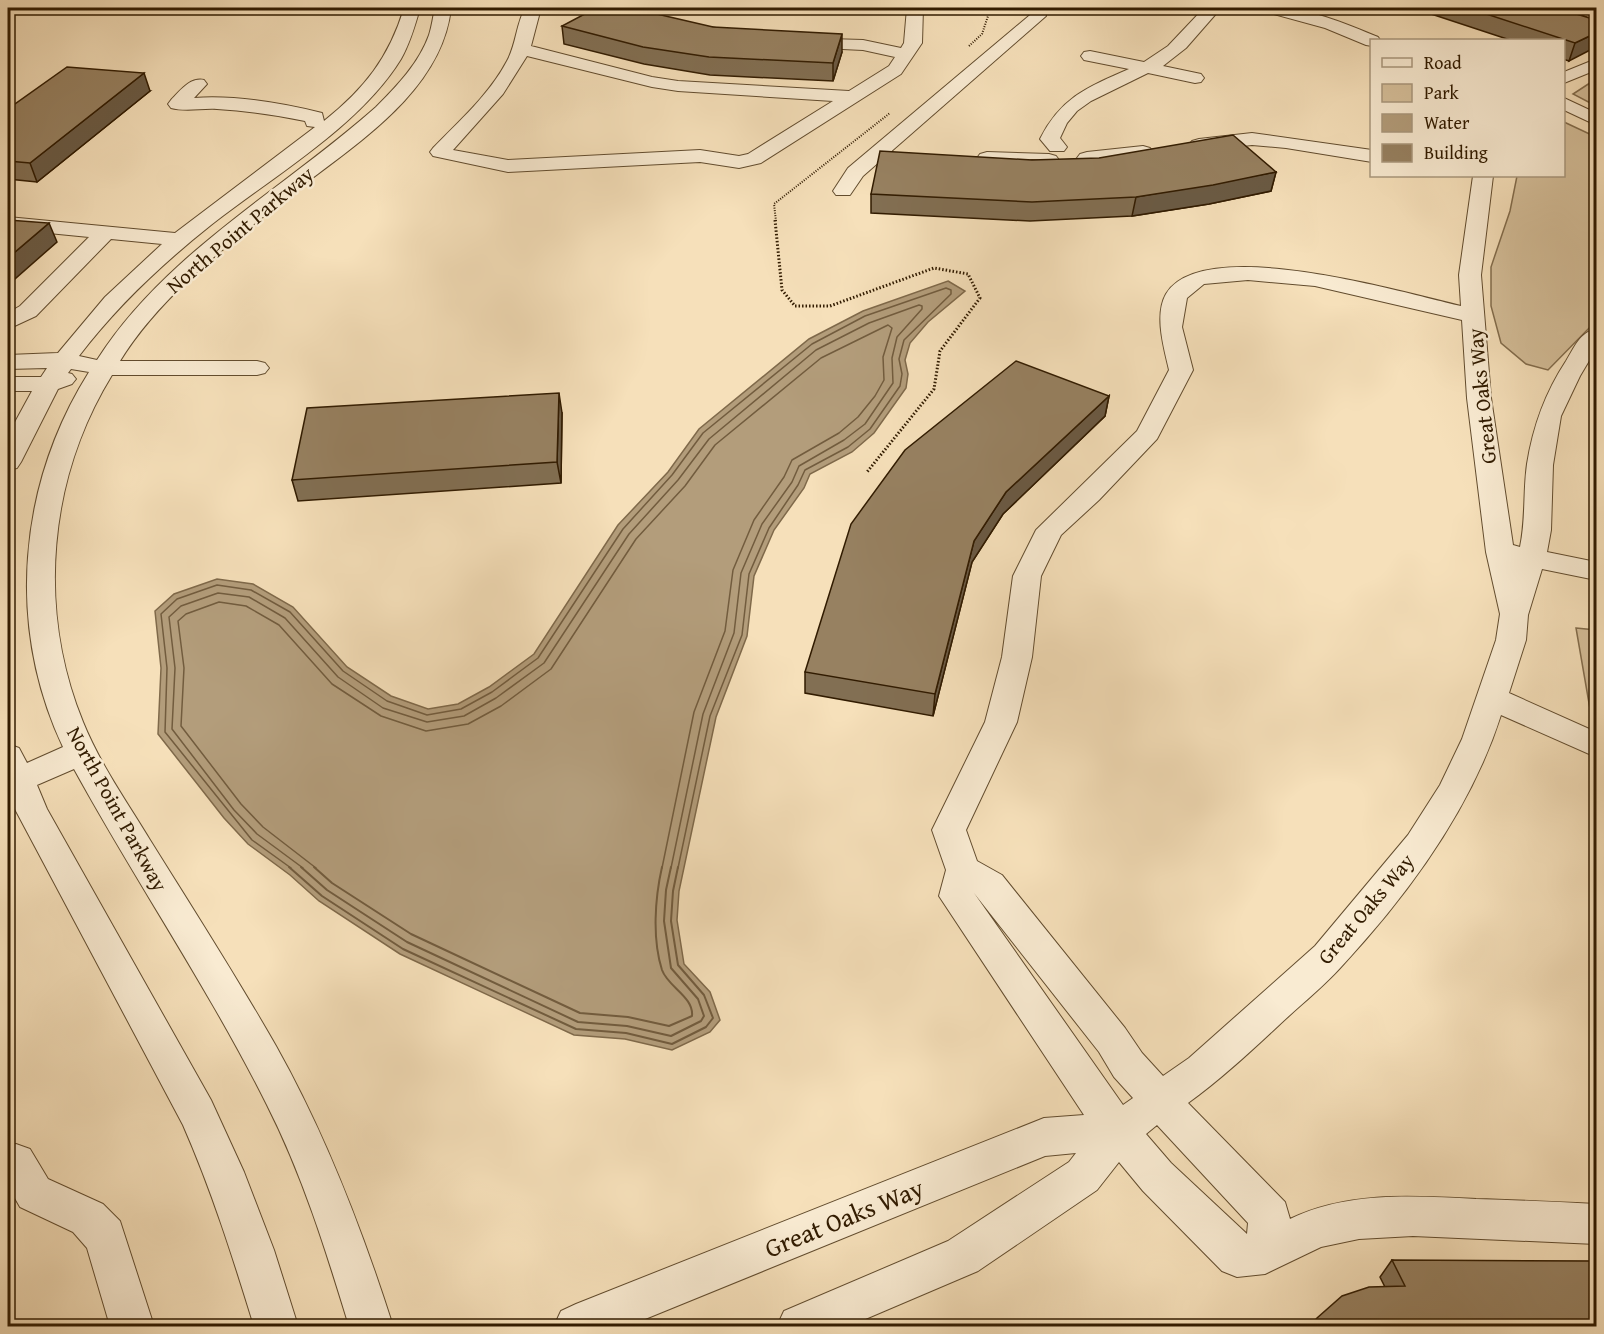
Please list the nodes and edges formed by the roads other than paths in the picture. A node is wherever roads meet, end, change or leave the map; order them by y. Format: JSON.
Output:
{"nodes":[{"id":1,"x":412,"y":8,"type":"edge"},
{"id":2,"x":443,"y":8,"type":"edge"},
{"id":3,"x":533,"y":8,"type":"edge"},
{"id":4,"x":564,"y":8,"type":"edge"},
{"id":5,"x":915,"y":8,"type":"edge"},
{"id":6,"x":1037,"y":8,"type":"edge"},
{"id":7,"x":1213,"y":8,"type":"edge"},
{"id":8,"x":1269,"y":8,"type":"edge"},
{"id":9,"x":1293,"y":8,"type":"edge"},
{"id":10,"x":647,"y":21,"type":"edge"},
{"id":11,"x":1378,"y":39,"type":"edge"},
{"id":12,"x":785,"y":41,"type":"edge"},
{"id":13,"x":521,"y":49,"type":"junction"},
{"id":14,"x":906,"y":54,"type":"junction"},
{"id":15,"x":1090,"y":56,"type":"dead end"},
{"id":16,"x":1596,"y":64,"type":"edge"},
{"id":17,"x":592,"y":67,"type":"junction"},
{"id":18,"x":1146,"y":68,"type":"junction"},
{"id":19,"x":1195,"y":78,"type":"dead end"},
{"id":20,"x":1565,"y":80,"type":"edge"},
{"id":21,"x":577,"y":81,"type":"dead end"},
{"id":22,"x":198,"y":84,"type":"dead end"},
{"id":23,"x":854,"y":97,"type":"junction"},
{"id":24,"x":1565,"y":104,"type":"edge"},
{"id":25,"x":187,"y":105,"type":"junction"},
{"id":26,"x":268,"y":120,"type":"junction"},
{"id":27,"x":1596,"y":120,"type":"edge"},
{"id":28,"x":321,"y":124,"type":"junction"},
{"id":29,"x":303,"y":146,"type":"junction"},
{"id":30,"x":1183,"y":147,"type":"edge"},
{"id":31,"x":1162,"y":150,"type":"edge"},
{"id":32,"x":880,"y":151,"type":"junction"},
{"id":33,"x":910,"y":153,"type":"edge"},
{"id":34,"x":1370,"y":156,"type":"edge"},
{"id":35,"x":972,"y":157,"type":"edge"},
{"id":36,"x":1087,"y":158,"type":"edge"},
{"id":37,"x":1483,"y":177,"type":"edge"},
{"id":38,"x":843,"y":190,"type":"dead end"},
{"id":39,"x":8,"y":223,"type":"edge"},
{"id":40,"x":105,"y":232,"type":"junction"},
{"id":41,"x":181,"y":240,"type":"junction"},
{"id":42,"x":1473,"y":316,"type":"junction"},
{"id":43,"x":8,"y":322,"type":"edge"},
{"id":44,"x":1596,"y":336,"type":"edge"},
{"id":45,"x":62,"y":360,"type":"junction"},
{"id":46,"x":8,"y":362,"type":"edge"},
{"id":47,"x":103,"y":368,"type":"junction"},
{"id":48,"x":257,"y":368,"type":"dead end"},
{"id":49,"x":8,"y":384,"type":"edge"},
{"id":50,"x":48,"y":384,"type":"junction"},
{"id":51,"x":8,"y":462,"type":"edge"},
{"id":52,"x":1500,"y":552,"type":"junction"},
{"id":53,"x":1532,"y":557,"type":"junction"},
{"id":54,"x":1596,"y":571,"type":"edge"},
{"id":55,"x":1514,"y":615,"type":"junction"},
{"id":56,"x":1492,"y":698,"type":"junction"},
{"id":57,"x":1596,"y":745,"type":"edge"},
{"id":58,"x":81,"y":753,"type":"junction"},
{"id":59,"x":10,"y":773,"type":"edge"},
{"id":60,"x":963,"y":870,"type":"junction"},
{"id":61,"x":1162,"y":1100,"type":"junction"},
{"id":62,"x":1118,"y":1131,"type":"junction"},
{"id":63,"x":16,"y":1163,"type":"dead end"},
{"id":64,"x":1596,"y":1224,"type":"edge"},
{"id":65,"x":1265,"y":1253,"type":"junction"},
{"id":66,"x":132,"y":1326,"type":"edge"},
{"id":67,"x":276,"y":1326,"type":"edge"},
{"id":68,"x":371,"y":1326,"type":"edge"},
{"id":69,"x":576,"y":1326,"type":"edge"},
{"id":70,"x":799,"y":1326,"type":"edge"}],
"edges":[{"from":1,"to":28,"type":"street","name":"North Point Parkway"},
{"from":2,"to":47,"type":"street","name":"North Point Parkway"},
{"from":3,"to":13,"type":"street"},
{"from":4,"to":10,"type":"street"},
{"from":5,"to":14,"type":"street"},
{"from":6,"to":32,"type":"street"},
{"from":7,"to":18,"type":"street"},
{"from":8,"to":11,"type":"street"},
{"from":9,"to":11,"type":"street"},
{"from":12,"to":14,"type":"street"},
{"from":13,"to":17,"type":"street"},
{"from":13,"to":23,"type":"street"},
{"from":14,"to":23,"type":"street"},
{"from":15,"to":18,"type":"street"},
{"from":16,"to":20,"type":"street"},
{"from":17,"to":21,"type":"street"},
{"from":17,"to":23,"type":"street"},
{"from":18,"to":19,"type":"street"},
{"from":18,"to":35,"type":"street"},
{"from":22,"to":25,"type":"street"},
{"from":24,"to":27,"type":"street"},
{"from":25,"to":26,"type":"street"},
{"from":25,"to":28,"type":"street"},
{"from":26,"to":28,"type":"street"},
{"from":26,"to":29,"type":"street"},
{"from":28,"to":29,"type":"street","name":"North Point Parkway"},
{"from":29,"to":41,"type":"street","name":"North Point Parkway"},
{"from":30,"to":34,"type":"street"},
{"from":31,"to":36,"type":"street"},
{"from":32,"to":33,"type":"street"},
{"from":32,"to":38,"type":"street"},
{"from":37,"to":42,"type":"street","name":"Great Oaks Way"},
{"from":39,"to":40,"type":"street"},
{"from":40,"to":41,"type":"street"},
{"from":40,"to":43,"type":"street"},
{"from":41,"to":45,"type":"street","name":"North Point Parkway"},
{"from":42,"to":52,"type":"street","name":"Great Oaks Way"},
{"from":42,"to":60,"type":"street"},
{"from":44,"to":53,"type":"street","name":"Great Oaks Way"},
{"from":45,"to":46,"type":"street"},
{"from":45,"to":47,"type":"street"},
{"from":45,"to":50,"type":"street","name":"North Point Parkway"},
{"from":47,"to":48,"type":"street"},
{"from":47,"to":50,"type":"street"},
{"from":47,"to":58,"type":"street","name":"North Point Parkway"},
{"from":49,"to":50,"type":"street"},
{"from":50,"to":51,"type":"street","name":"North Point Parkway"},
{"from":52,"to":53,"type":"street"},
{"from":52,"to":55,"type":"street","name":"Great Oaks Way"},
{"from":53,"to":54,"type":"street"},
{"from":53,"to":55,"type":"street","name":"Great Oaks Way"},
{"from":55,"to":56,"type":"street","name":"Great Oaks Way"},
{"from":56,"to":57,"type":"street"},
{"from":56,"to":61,"type":"street","name":"Great Oaks Way"},
{"from":58,"to":59,"type":"street"},
{"from":58,"to":68,"type":"street","name":"North Point Parkway"},
{"from":59,"to":67,"type":"street"},
{"from":60,"to":61,"type":"street"},
{"from":60,"to":62,"type":"street"},
{"from":61,"to":62,"type":"street","name":"Great Oaks Way"},
{"from":61,"to":65,"type":"street"},
{"from":62,"to":65,"type":"street"},
{"from":62,"to":69,"type":"street","name":"Great Oaks Way"},
{"from":62,"to":70,"type":"street","name":"Great Oaks Way"},
{"from":63,"to":66,"type":"street"},
{"from":64,"to":65,"type":"street"}]}
